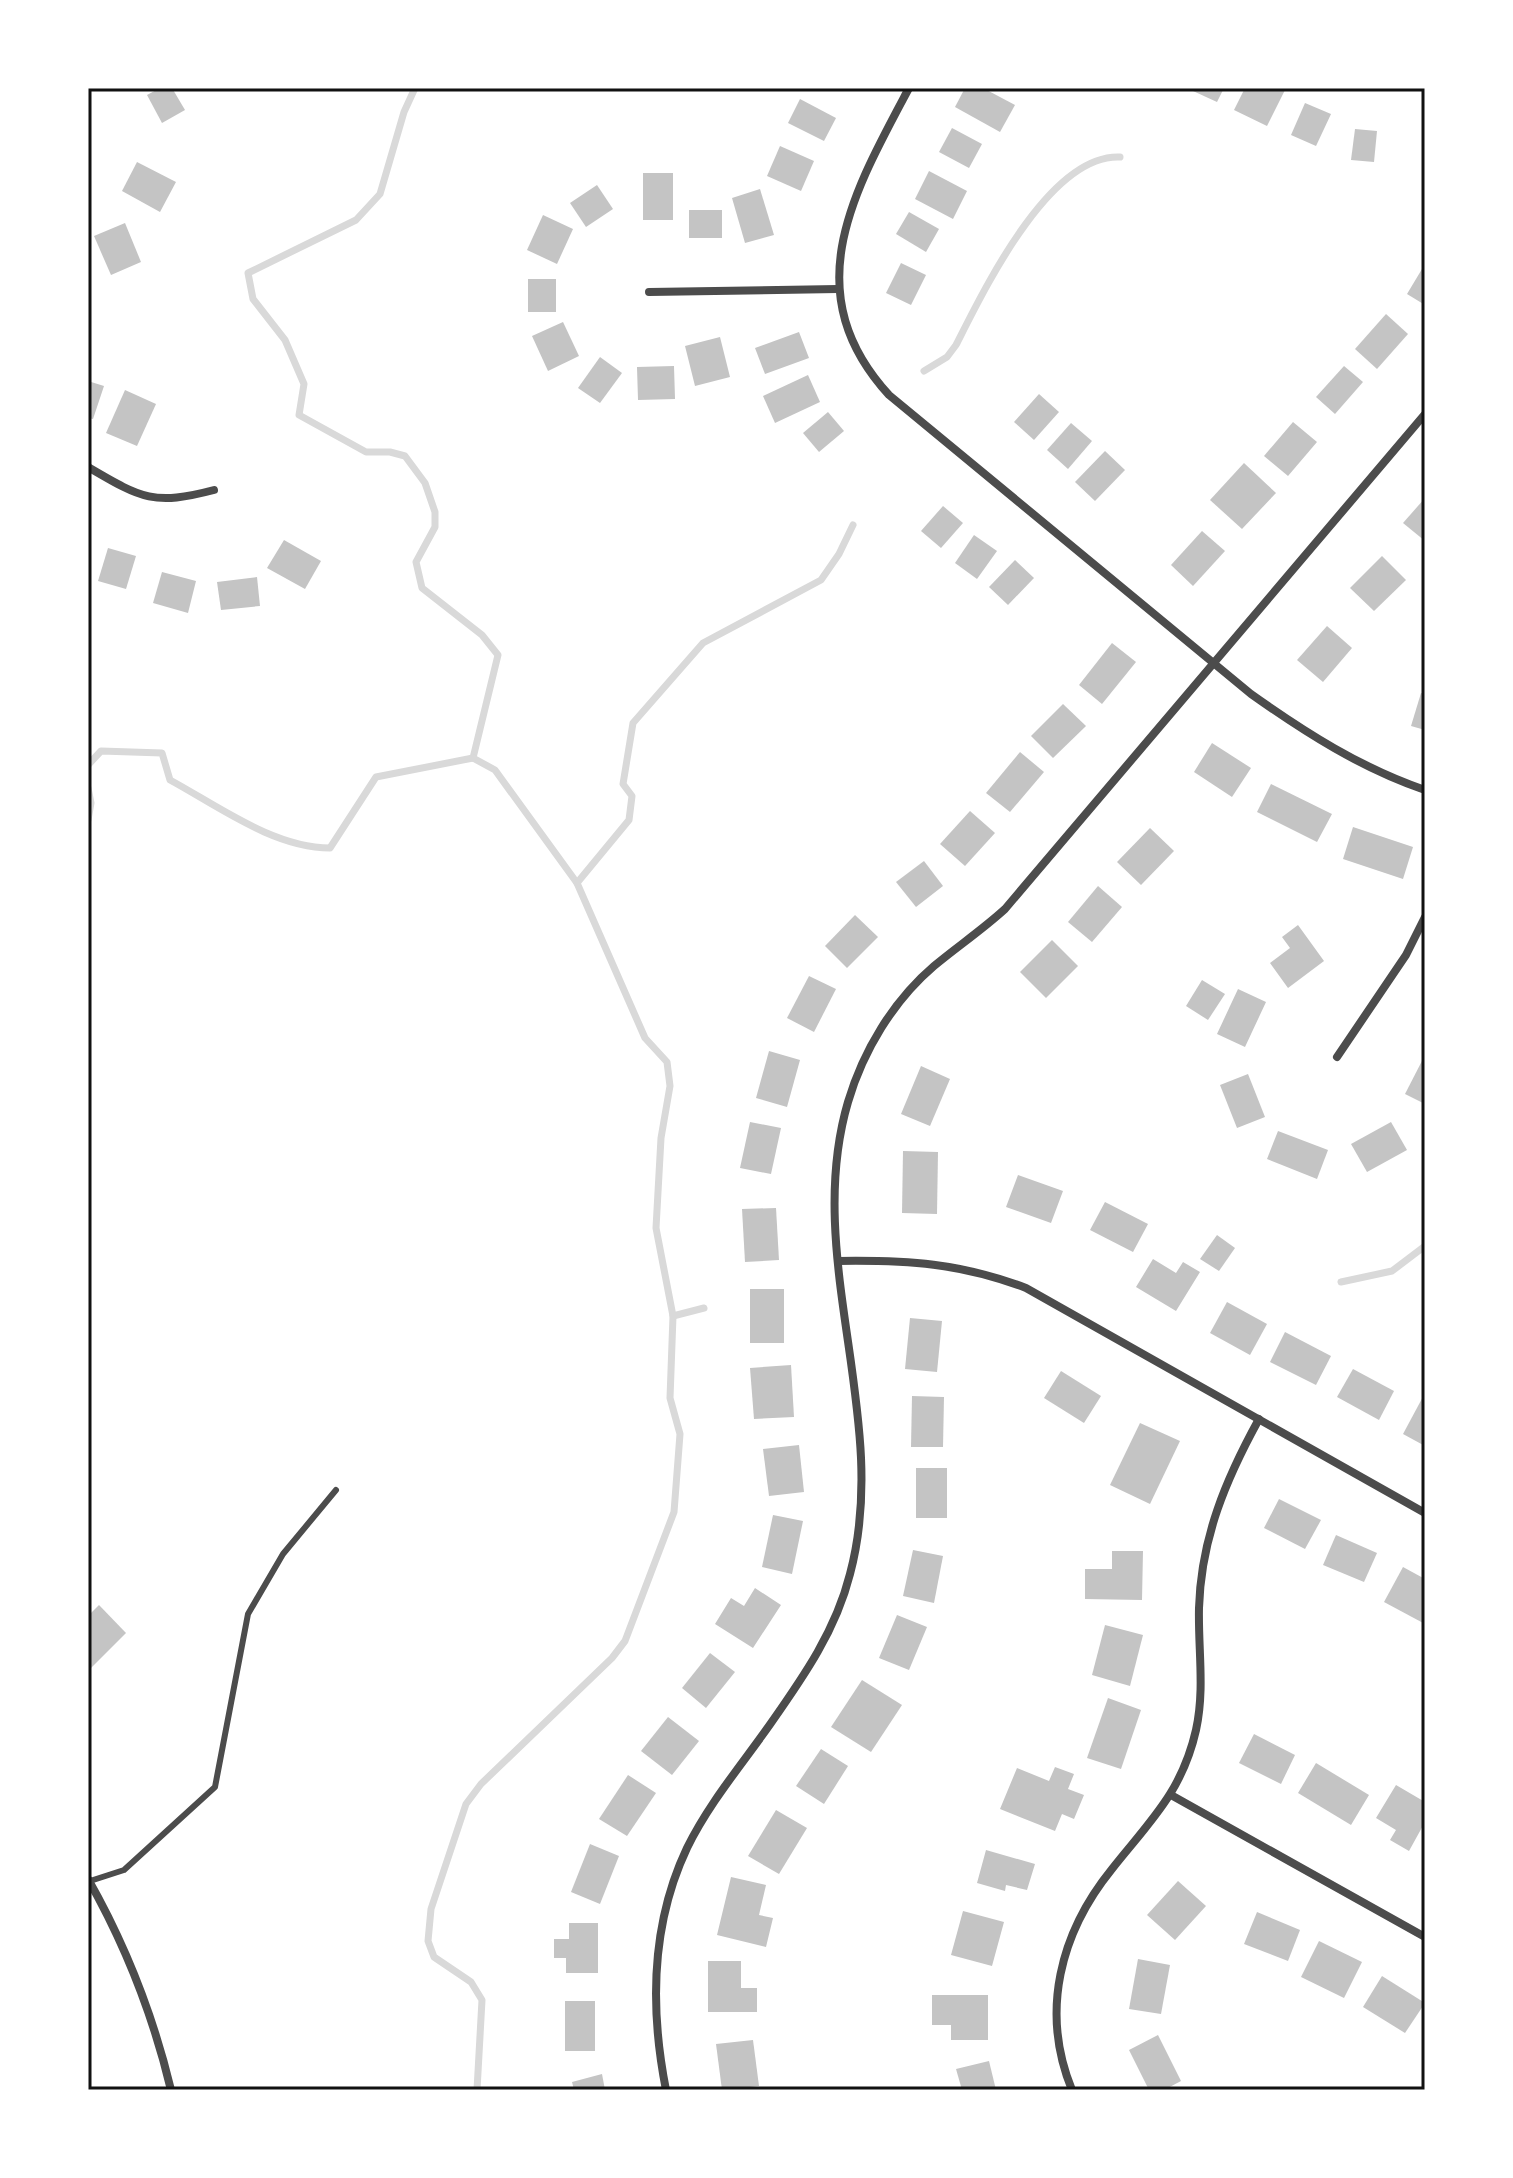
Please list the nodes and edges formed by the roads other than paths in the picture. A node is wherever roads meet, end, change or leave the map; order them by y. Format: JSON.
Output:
{"nodes":[{"id":1,"x":909,"y":88,"type":"edge"},
{"id":2,"x":838,"y":289,"type":"junction"},
{"id":3,"x":649,"y":292,"type":"dead end"},
{"id":4,"x":1425,"y":415,"type":"edge"},
{"id":5,"x":88,"y":467,"type":"edge"},
{"id":6,"x":214,"y":490,"type":"dead end"},
{"id":7,"x":1213,"y":663,"type":"junction"},
{"id":8,"x":1425,"y":790,"type":"edge"},
{"id":9,"x":1425,"y":917,"type":"edge"},
{"id":10,"x":1337,"y":1057,"type":"dead end"},
{"id":11,"x":838,"y":1261,"type":"junction"},
{"id":12,"x":1259,"y":1419,"type":"junction"},
{"id":13,"x":336,"y":1490,"type":"dead end"},
{"id":14,"x":1425,"y":1513,"type":"edge"},
{"id":15,"x":1171,"y":1795,"type":"junction"},
{"id":16,"x":89,"y":1880,"type":"edge"},
{"id":17,"x":1425,"y":1937,"type":"edge"},
{"id":18,"x":171,"y":2090,"type":"edge"},
{"id":19,"x":666,"y":2090,"type":"edge"},
{"id":20,"x":1072,"y":2090,"type":"edge"}],
"edges":[{"from":1,"to":2,"type":"street"},
{"from":2,"to":3,"type":"street"},
{"from":2,"to":7,"type":"street"},
{"from":4,"to":7,"type":"street"},
{"from":5,"to":6,"type":"street"},
{"from":7,"to":8,"type":"street"},
{"from":7,"to":11,"type":"street"},
{"from":9,"to":10,"type":"street"},
{"from":11,"to":12,"type":"street"},
{"from":11,"to":19,"type":"street"},
{"from":12,"to":14,"type":"street"},
{"from":12,"to":15,"type":"street"},
{"from":13,"to":16,"type":"lane"},
{"from":15,"to":17,"type":"street"},
{"from":15,"to":20,"type":"street"},
{"from":16,"to":18,"type":"street"}]}
